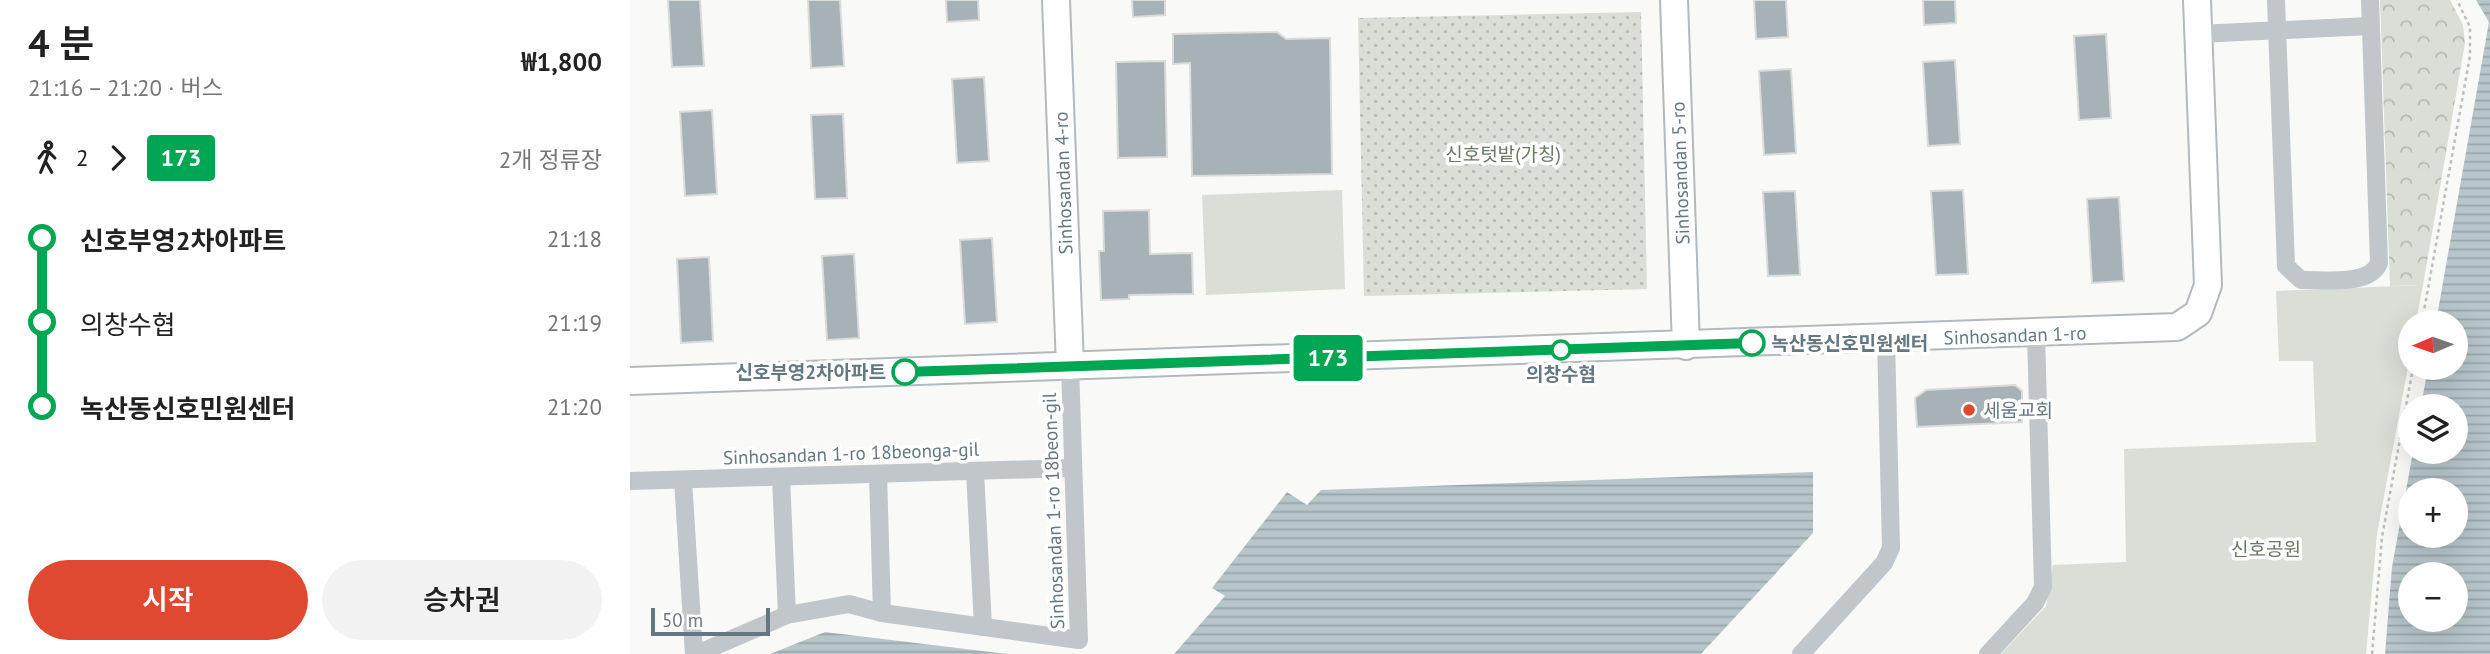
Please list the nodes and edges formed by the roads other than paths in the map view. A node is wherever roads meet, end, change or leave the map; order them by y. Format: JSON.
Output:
{"nodes":[{"id":1,"x":1056,"y":0,"type":"edge"},
{"id":2,"x":1674,"y":0,"type":"edge"},
{"id":3,"x":2197,"y":0,"type":"edge"},
{"id":4,"x":2276,"y":0,"type":"edge"},
{"id":5,"x":2370,"y":0,"type":"edge"},
{"id":6,"x":2371,"y":26,"type":"junction"},
{"id":7,"x":2277,"y":30,"type":"junction"},
{"id":8,"x":2198,"y":34,"type":"junction"},
{"id":9,"x":2036,"y":334,"type":"junction"},
{"id":10,"x":1886,"y":339,"type":"junction"},
{"id":11,"x":1686,"y":346,"type":"junction"},
{"id":12,"x":1070,"y":366,"type":"junction"},
{"id":13,"x":630,"y":381,"type":"edge"},
{"id":14,"x":1073,"y":468,"type":"junction"},
{"id":15,"x":975,"y":471,"type":"junction"},
{"id":16,"x":877,"y":474,"type":"junction"},
{"id":17,"x":781,"y":477,"type":"junction"},
{"id":18,"x":683,"y":480,"type":"junction"},
{"id":19,"x":630,"y":481,"type":"edge"},
{"id":20,"x":882,"y":613,"type":"junction"},
{"id":21,"x":787,"y":615,"type":"junction"},
{"id":22,"x":983,"y":627,"type":"junction"},
{"id":23,"x":695,"y":654,"type":"edge"},
{"id":24,"x":1801,"y":654,"type":"edge"},
{"id":25,"x":1988,"y":654,"type":"edge"}],
"edges":[{"from":1,"to":12,"type":"main road","name":"Sinhosandan 4-ro"},
{"from":2,"to":11,"type":"main road","name":"Sinhosandan 5-ro"},
{"from":3,"to":8,"type":"main road","name":"Sinhosandan 1-ro"},
{"from":4,"to":7,"type":"street"},
{"from":5,"to":6,"type":"street"},
{"from":6,"to":7,"type":"street"},
{"from":6,"to":7,"type":"street"},
{"from":7,"to":8,"type":"street"},
{"from":8,"to":9,"type":"main road","name":"Sinhosandan 1-ro"},
{"from":9,"to":10,"type":"main road","name":"Sinhosandan 1-ro"},
{"from":9,"to":25,"type":"street"},
{"from":10,"to":11,"type":"main road","name":"Sinhosandan 1-ro"},
{"from":10,"to":24,"type":"street"},
{"from":11,"to":12,"type":"main road","name":"Sinhosandan 1-ro"},
{"from":12,"to":13,"type":"main road","name":"Sinhosandan 1-ro"},
{"from":12,"to":14,"type":"street","name":"Sinhosandan 1-ro 18beon-gil"},
{"from":14,"to":15,"type":"street","name":"Sinhosandan 1-ro 18beonga-gil"},
{"from":14,"to":22,"type":"street","name":"Sinhosandan 1-ro 18beon-gil"},
{"from":15,"to":16,"type":"street","name":"Sinhosandan 1-ro 18beonga-gil"},
{"from":15,"to":22,"type":"street"},
{"from":16,"to":17,"type":"street","name":"Sinhosandan 1-ro 18beonga-gil"},
{"from":16,"to":20,"type":"street"},
{"from":17,"to":18,"type":"street","name":"Sinhosandan 1-ro 18beonga-gil"},
{"from":17,"to":21,"type":"street"},
{"from":18,"to":19,"type":"street","name":"Sinhosandan 1-ro 18beonga-gil"},
{"from":18,"to":23,"type":"street","name":"Sinhosandan 1-ro 18beon-gil"},
{"from":20,"to":21,"type":"street","name":"Sinhosandan 1-ro 18beon-gil"},
{"from":20,"to":22,"type":"street","name":"Sinhosandan 1-ro 18beon-gil"},
{"from":21,"to":23,"type":"street","name":"Sinhosandan 1-ro 18beon-gil"}]}
